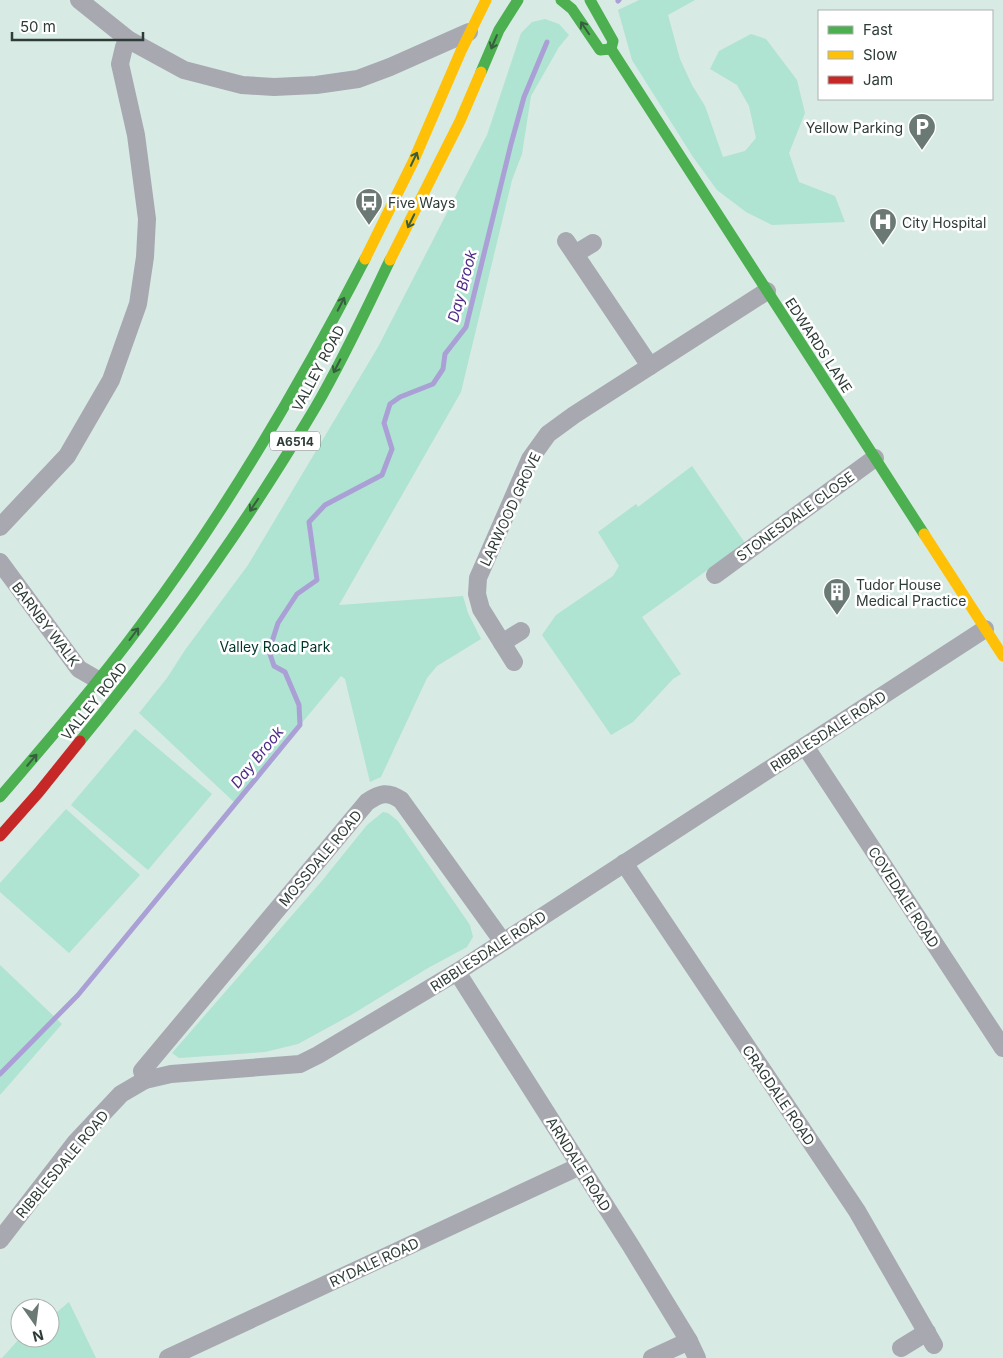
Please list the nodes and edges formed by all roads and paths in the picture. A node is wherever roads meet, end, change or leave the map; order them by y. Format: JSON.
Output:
{"nodes":[{"id":1,"x":79,"y":0,"type":"edge"},
{"id":2,"x":486,"y":0,"type":"edge"},
{"id":3,"x":518,"y":0,"type":"edge"},
{"id":4,"x":561,"y":0,"type":"edge"},
{"id":5,"x":590,"y":0,"type":"edge"},
{"id":6,"x":469,"y":32,"type":"junction"},
{"id":7,"x":129,"y":40,"type":"junction"},
{"id":8,"x":611,"y":49,"type":"junction"},
{"id":9,"x":593,"y":243,"type":"dead end"},
{"id":10,"x":767,"y":291,"type":"junction"},
{"id":11,"x":650,"y":366,"type":"junction"},
{"id":12,"x":875,"y":458,"type":"junction"},
{"id":13,"x":0,"y":527,"type":"edge"},
{"id":14,"x":0,"y":562,"type":"edge"},
{"id":15,"x":715,"y":575,"type":"dead end"},
{"id":16,"x":985,"y":628,"type":"junction"},
{"id":17,"x":521,"y":631,"type":"dead end"},
{"id":18,"x":502,"y":643,"type":"junction"},
{"id":19,"x":1003,"y":656,"type":"edge"},
{"id":20,"x":514,"y":662,"type":"dead end"},
{"id":21,"x":98,"y":680,"type":"junction"},
{"id":22,"x":805,"y":746,"type":"junction"},
{"id":23,"x":0,"y":797,"type":"edge"},
{"id":24,"x":0,"y":836,"type":"edge"},
{"id":25,"x":624,"y":864,"type":"junction"},
{"id":26,"x":503,"y":942,"type":"junction"},
{"id":27,"x":457,"y":972,"type":"junction"},
{"id":28,"x":1003,"y":1048,"type":"edge"},
{"id":29,"x":145,"y":1080,"type":"junction"},
{"id":30,"x":580,"y":1166,"type":"junction"},
{"id":31,"x":0,"y":1240,"type":"edge"},
{"id":32,"x":689,"y":1341,"type":"junction"},
{"id":33,"x":901,"y":1348,"type":"dead end"},
{"id":34,"x":168,"y":1358,"type":"edge"},
{"id":35,"x":652,"y":1358,"type":"edge"},
{"id":36,"x":697,"y":1358,"type":"edge"}],
"edges":[{"from":1,"to":7,"type":"street"},
{"from":2,"to":6,"type":"main road","name":"VALLEY ROAD","number":"A6514"},
{"from":3,"to":24,"type":"main road","name":"VALLEY ROAD","number":"A6514","one_way":true},
{"from":8,"to":4,"type":"main road","name":"EDWARDS LANE","one_way":true},
{"from":5,"to":8,"type":"main road","name":"EDWARDS LANE"},
{"from":6,"to":7,"type":"street"},
{"from":21,"to":6,"type":"main road","name":"VALLEY ROAD","number":"A6514","one_way":true},
{"from":7,"to":13,"type":"street"},
{"from":8,"to":10,"type":"main road","name":"EDWARDS LANE"},
{"from":9,"to":11,"type":"street"},
{"from":10,"to":11,"type":"street","name":"LARWOOD GROVE"},
{"from":10,"to":12,"type":"main road","name":"EDWARDS LANE"},
{"from":11,"to":18,"type":"street","name":"LARWOOD GROVE"},
{"from":12,"to":15,"type":"street","name":"STONESDALE CLOSE"},
{"from":12,"to":16,"type":"main road","name":"EDWARDS LANE"},
{"from":14,"to":21,"type":"street","name":"BARNBY WALK"},
{"from":16,"to":19,"type":"main road","name":"EDWARDS LANE"},
{"from":16,"to":22,"type":"street","name":"RIBBLESDALE ROAD"},
{"from":17,"to":18,"type":"street"},
{"from":18,"to":20,"type":"street","name":"LARWOOD GROVE"},
{"from":23,"to":21,"type":"main road","name":"VALLEY ROAD","number":"A6514","one_way":true},
{"from":22,"to":25,"type":"street","name":"RIBBLESDALE ROAD"},
{"from":22,"to":28,"type":"street","name":"COVEDALE ROAD"},
{"from":25,"to":26,"type":"street","name":"RIBBLESDALE ROAD"},
{"from":25,"to":33,"type":"street","name":"CRAGDALE ROAD"},
{"from":26,"to":27,"type":"street","name":"RIBBLESDALE ROAD"},
{"from":26,"to":29,"type":"street","name":"MOSSDALE ROAD"},
{"from":27,"to":29,"type":"street","name":"RIBBLESDALE ROAD"},
{"from":27,"to":30,"type":"street","name":"ARNDALE ROAD"},
{"from":29,"to":31,"type":"street","name":"RIBBLESDALE ROAD"},
{"from":30,"to":32,"type":"street","name":"ARNDALE ROAD"},
{"from":30,"to":34,"type":"street","name":"RYDALE ROAD"},
{"from":32,"to":35,"type":"street"},
{"from":32,"to":36,"type":"street","name":"ARNDALE ROAD"}]}
